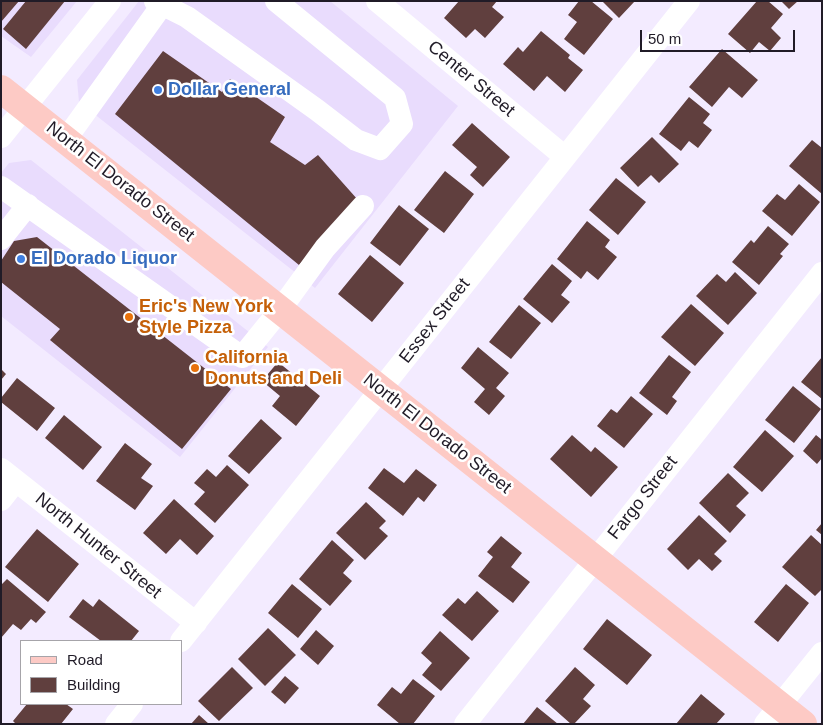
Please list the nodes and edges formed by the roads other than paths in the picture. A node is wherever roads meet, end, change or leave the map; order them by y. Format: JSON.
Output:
{"nodes":[{"id":1,"x":110,"y":1,"type":"edge"},
{"id":2,"x":276,"y":1,"type":"edge"},
{"id":3,"x":689,"y":1,"type":"edge"},
{"id":4,"x":169,"y":5,"type":"edge"},
{"id":5,"x":389,"y":5,"type":"edge"},
{"id":6,"x":1,"y":88,"type":"edge"},
{"id":7,"x":26,"y":107,"type":"junction"},
{"id":8,"x":1,"y":137,"type":"edge"},
{"id":9,"x":66,"y":140,"type":"junction"},
{"id":10,"x":565,"y":157,"type":"junction"},
{"id":11,"x":1,"y":187,"type":"edge"},
{"id":12,"x":28,"y":205,"type":"junction"},
{"id":13,"x":363,"y":206,"type":"dead end"},
{"id":14,"x":1,"y":239,"type":"edge"},
{"id":15,"x":822,"y":273,"type":"edge"},
{"id":16,"x":280,"y":310,"type":"junction"},
{"id":17,"x":381,"y":390,"type":"junction"},
{"id":18,"x":9,"y":475,"type":"edge"},
{"id":19,"x":1,"y":500,"type":"edge"},
{"id":20,"x":595,"y":559,"type":"junction"},
{"id":21,"x":196,"y":623,"type":"junction"},
{"id":22,"x":182,"y":640,"type":"edge"},
{"id":23,"x":822,"y":653,"type":"edge"},
{"id":24,"x":131,"y":705,"type":"edge"},
{"id":25,"x":772,"y":715,"type":"edge"},
{"id":26,"x":116,"y":724,"type":"edge"},
{"id":27,"x":465,"y":724,"type":"edge"},
{"id":28,"x":803,"y":724,"type":"edge"}],
"edges":[{"from":1,"to":7,"type":"street"},
{"from":2,"to":4,"type":"street"},
{"from":3,"to":10,"type":"street","name":"Essex Street"},
{"from":4,"to":9,"type":"street"},
{"from":5,"to":10,"type":"street","name":"Center Street"},
{"from":6,"to":7,"type":"main road","name":"North El Dorado Street"},
{"from":7,"to":8,"type":"street"},
{"from":7,"to":9,"type":"main road","name":"North El Dorado Street"},
{"from":9,"to":16,"type":"main road","name":"North El Dorado Street"},
{"from":10,"to":17,"type":"street","name":"Essex Street"},
{"from":11,"to":12,"type":"street"},
{"from":12,"to":14,"type":"street"},
{"from":12,"to":16,"type":"street"},
{"from":13,"to":16,"type":"street"},
{"from":15,"to":20,"type":"street","name":"Fargo Street"},
{"from":16,"to":17,"type":"main road","name":"North El Dorado Street"},
{"from":17,"to":20,"type":"main road","name":"North El Dorado Street"},
{"from":17,"to":21,"type":"street","name":"Essex Street"},
{"from":18,"to":19,"type":"street"},
{"from":18,"to":21,"type":"street","name":"North Hunter Street"},
{"from":20,"to":25,"type":"main road","name":"North El Dorado Street"},
{"from":20,"to":27,"type":"street","name":"Fargo Street"},
{"from":21,"to":22,"type":"street","name":"Essex Street"},
{"from":23,"to":25,"type":"street"},
{"from":24,"to":26,"type":"street"},
{"from":25,"to":28,"type":"main road","name":"North El Dorado Street"}]}
